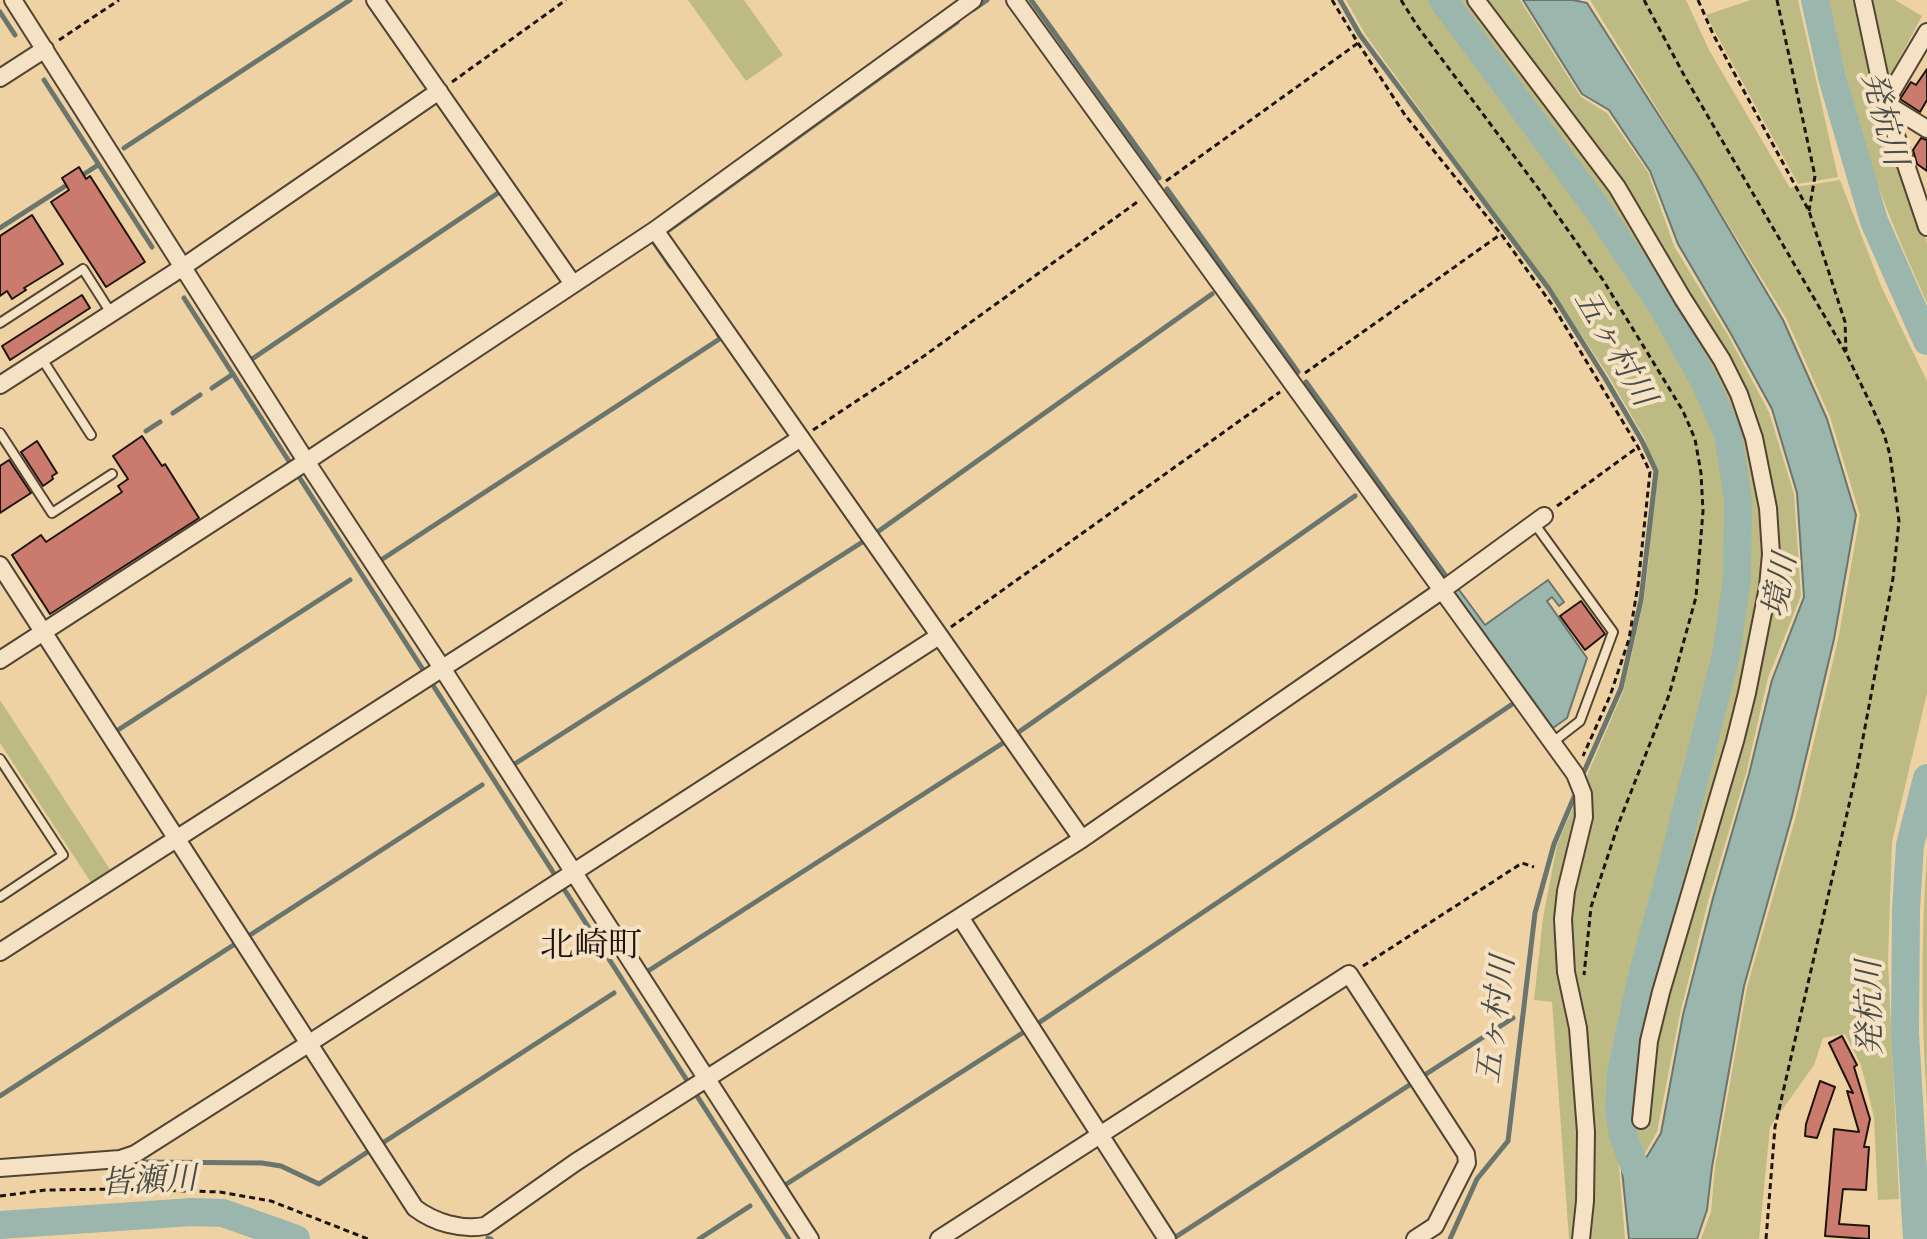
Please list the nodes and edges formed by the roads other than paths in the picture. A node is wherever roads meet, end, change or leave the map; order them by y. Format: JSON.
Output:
{"nodes":[{"id":1,"x":13,"y":0,"type":"edge"},
{"id":2,"x":375,"y":0,"type":"edge"},
{"id":3,"x":973,"y":0,"type":"edge"},
{"id":4,"x":1015,"y":0,"type":"edge"},
{"id":5,"x":1476,"y":0,"type":"edge"},
{"id":6,"x":1863,"y":0,"type":"edge"},
{"id":7,"x":1927,"y":32,"type":"edge"},
{"id":8,"x":45,"y":49,"type":"junction"},
{"id":9,"x":0,"y":78,"type":"edge"},
{"id":10,"x":439,"y":91,"type":"junction"},
{"id":11,"x":1885,"y":103,"type":"junction"},
{"id":12,"x":1927,"y":129,"type":"edge"},
{"id":13,"x":1927,"y":227,"type":"edge"},
{"id":14,"x":655,"y":230,"type":"junction"},
{"id":15,"x":183,"y":267,"type":"junction"},
{"id":16,"x":573,"y":284,"type":"junction"},
{"id":17,"x":111,"y":313,"type":"junction"},
{"id":18,"x":0,"y":323,"type":"edge"},
{"id":19,"x":41,"y":358,"type":"junction"},
{"id":20,"x":0,"y":385,"type":"edge"},
{"id":21,"x":0,"y":433,"type":"edge"},
{"id":22,"x":91,"y":435,"type":"dead end"},
{"id":23,"x":801,"y":438,"type":"junction"},
{"id":24,"x":298,"y":466,"type":"junction"},
{"id":25,"x":112,"y":474,"type":"dead end"},
{"id":26,"x":1539,"y":520,"type":"joint"},
{"id":27,"x":0,"y":565,"type":"edge"},
{"id":28,"x":1441,"y":591,"type":"junction"},
{"id":29,"x":44,"y":631,"type":"junction"},
{"id":30,"x":939,"y":636,"type":"junction"},
{"id":31,"x":0,"y":660,"type":"edge"},
{"id":32,"x":432,"y":674,"type":"junction"},
{"id":33,"x":1552,"y":742,"type":"junction"},
{"id":34,"x":0,"y":759,"type":"edge"},
{"id":35,"x":178,"y":838,"type":"junction"},
{"id":36,"x":1082,"y":839,"type":"junction"},
{"id":37,"x":570,"y":874,"type":"junction"},
{"id":38,"x":0,"y":897,"type":"edge"},
{"id":39,"x":960,"y":917,"type":"junction"},
{"id":40,"x":0,"y":952,"type":"edge"},
{"id":41,"x":308,"y":1044,"type":"junction"},
{"id":42,"x":703,"y":1080,"type":"junction"},
{"id":43,"x":1641,"y":1120,"type":"dead end"},
{"id":44,"x":1100,"y":1135,"type":"junction"},
{"id":45,"x":0,"y":1168,"type":"edge"},
{"id":46,"x":810,"y":1239,"type":"edge"},
{"id":47,"x":939,"y":1239,"type":"edge"},
{"id":48,"x":1167,"y":1239,"type":"edge"},
{"id":49,"x":1415,"y":1239,"type":"edge"},
{"id":50,"x":1581,"y":1239,"type":"edge"}],
"edges":[{"from":1,"to":8,"type":"street"},
{"from":2,"to":10,"type":"street"},
{"from":3,"to":14,"type":"street"},
{"from":4,"to":28,"type":"street"},
{"from":5,"to":43,"type":"street"},
{"from":6,"to":11,"type":"street"},
{"from":7,"to":11,"type":"street"},
{"from":8,"to":9,"type":"street"},
{"from":8,"to":15,"type":"street"},
{"from":10,"to":15,"type":"street"},
{"from":10,"to":16,"type":"street"},
{"from":11,"to":12,"type":"street"},
{"from":11,"to":13,"type":"street"},
{"from":14,"to":16,"type":"street"},
{"from":14,"to":23,"type":"street"},
{"from":15,"to":17,"type":"street"},
{"from":15,"to":24,"type":"street"},
{"from":16,"to":24,"type":"street"},
{"from":17,"to":18,"type":"lane"},
{"from":17,"to":19,"type":"street"},
{"from":19,"to":20,"type":"street"},
{"from":19,"to":22,"type":"lane"},
{"from":21,"to":25,"type":"lane"},
{"from":23,"to":30,"type":"street"},
{"from":23,"to":32,"type":"street"},
{"from":24,"to":29,"type":"street"},
{"from":24,"to":32,"type":"street"},
{"from":26,"to":28,"type":"street"},
{"from":26,"to":33,"type":"lane"},
{"from":27,"to":29,"type":"street"},
{"from":28,"to":33,"type":"street"},
{"from":28,"to":36,"type":"street"},
{"from":29,"to":31,"type":"street"},
{"from":29,"to":35,"type":"street"},
{"from":30,"to":36,"type":"street"},
{"from":30,"to":37,"type":"street"},
{"from":32,"to":35,"type":"street"},
{"from":32,"to":37,"type":"street"},
{"from":33,"to":50,"type":"street"},
{"from":34,"to":38,"type":"lane"},
{"from":35,"to":40,"type":"street"},
{"from":35,"to":41,"type":"street"},
{"from":36,"to":39,"type":"street"},
{"from":37,"to":41,"type":"street"},
{"from":37,"to":42,"type":"street"},
{"from":39,"to":42,"type":"street"},
{"from":39,"to":44,"type":"street"},
{"from":41,"to":42,"type":"street"},
{"from":41,"to":45,"type":"street"},
{"from":42,"to":46,"type":"street"},
{"from":44,"to":47,"type":"street"},
{"from":44,"to":48,"type":"street"},
{"from":44,"to":49,"type":"street"}]}
